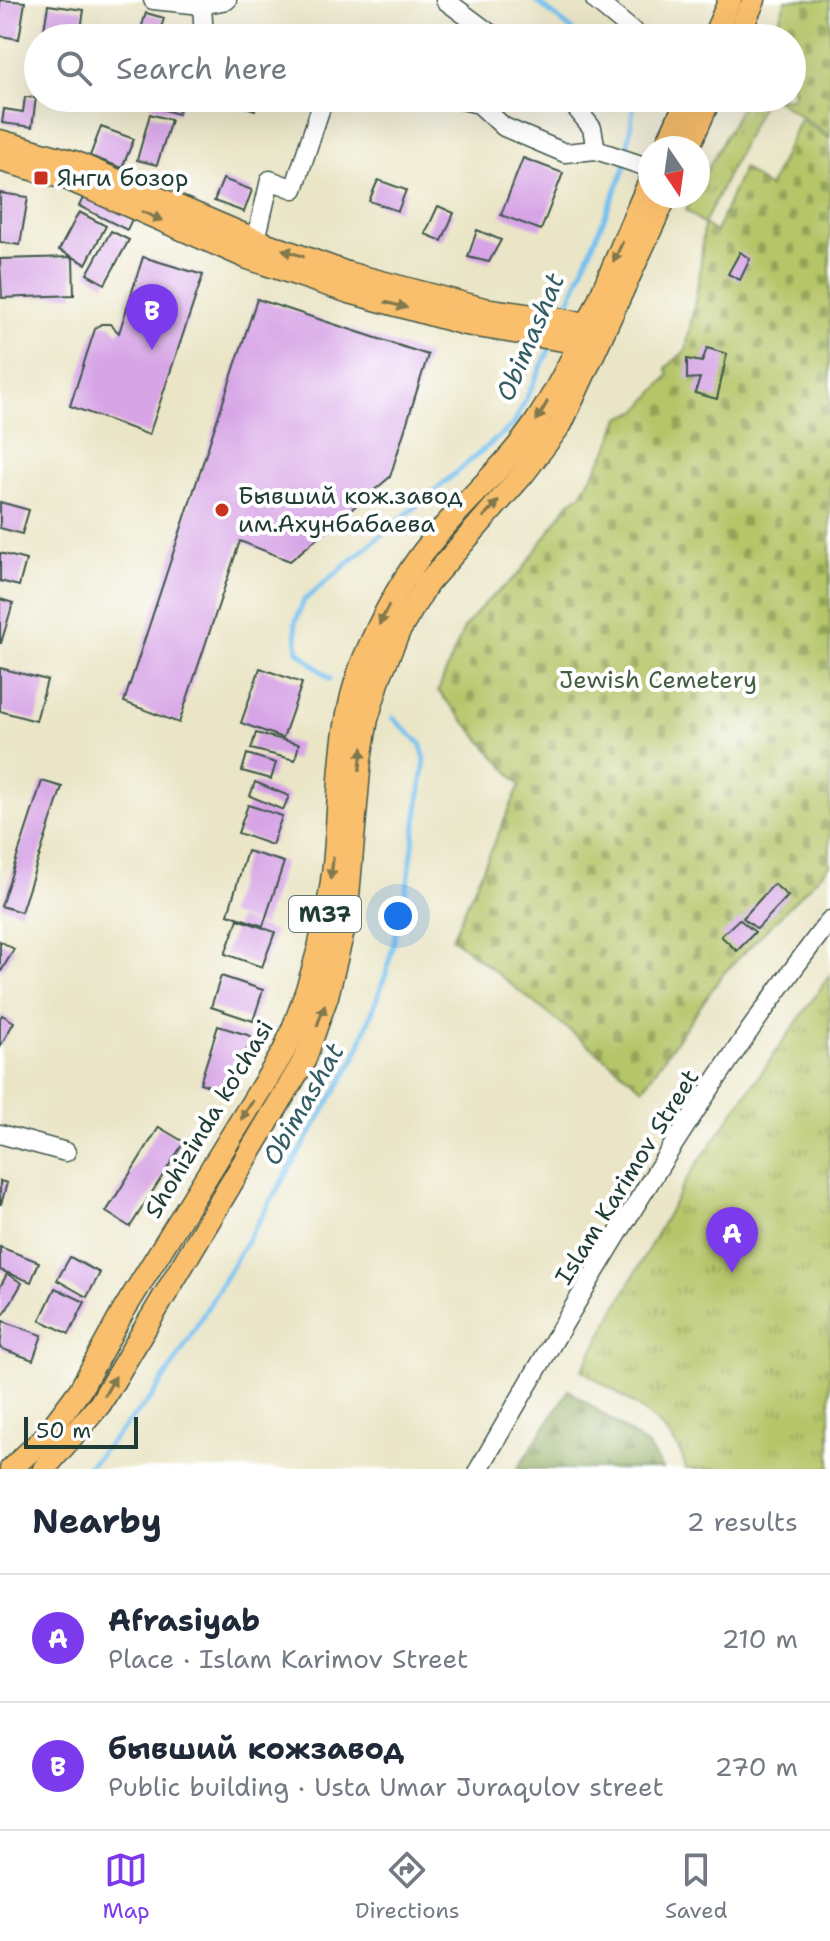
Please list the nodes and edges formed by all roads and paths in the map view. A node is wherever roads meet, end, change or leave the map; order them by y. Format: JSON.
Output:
{"nodes":[{"id":1,"x":153,"y":0,"type":"edge"},
{"id":2,"x":227,"y":0,"type":"edge"},
{"id":3,"x":445,"y":0,"type":"edge"},
{"id":4,"x":595,"y":0,"type":"edge"},
{"id":5,"x":730,"y":0,"type":"edge"},
{"id":6,"x":754,"y":0,"type":"edge"},
{"id":7,"x":173,"y":2,"type":"edge"},
{"id":8,"x":202,"y":5,"type":"junction"},
{"id":9,"x":203,"y":24,"type":"edge"},
{"id":10,"x":477,"y":24,"type":"edge"},
{"id":11,"x":624,"y":24,"type":"edge"},
{"id":12,"x":719,"y":24,"type":"edge"},
{"id":13,"x":743,"y":24,"type":"edge"},
{"id":14,"x":319,"y":112,"type":"edge"},
{"id":15,"x":488,"y":112,"type":"edge"},
{"id":16,"x":579,"y":112,"type":"edge"},
{"id":17,"x":682,"y":112,"type":"edge"},
{"id":18,"x":704,"y":112,"type":"edge"},
{"id":19,"x":671,"y":136,"type":"edge"},
{"id":20,"x":693,"y":136,"type":"edge"},
{"id":21,"x":0,"y":141,"type":"edge"},
{"id":22,"x":601,"y":150,"type":"junction"},
{"id":23,"x":0,"y":160,"type":"edge"},
{"id":24,"x":638,"y":164,"type":"edge"},
{"id":25,"x":640,"y":208,"type":"edge"},
{"id":26,"x":660,"y":208,"type":"edge"},
{"id":27,"x":256,"y":240,"type":"junction"},
{"id":28,"x":592,"y":334,"type":"junction"},
{"id":29,"x":830,"y":920,"type":"edge"},
{"id":30,"x":0,"y":1134,"type":"edge"},
{"id":31,"x":66,"y":1152,"type":"dead end"},
{"id":32,"x":9,"y":1463,"type":"edge"},
{"id":33,"x":44,"y":1469,"type":"edge"},
{"id":34,"x":479,"y":1469,"type":"edge"}],
"edges":[{"from":1,"to":7,"type":"street"},
{"from":2,"to":8,"type":"street"},
{"from":3,"to":10,"type":"street"},
{"from":4,"to":11,"type":"street"},
{"from":5,"to":12,"type":"main road"},
{"from":6,"to":13,"type":"main road"},
{"from":7,"to":8,"type":"street"},
{"from":8,"to":9,"type":"street"},
{"from":14,"to":27,"type":"street"},
{"from":15,"to":22,"type":"street"},
{"from":16,"to":22,"type":"street"},
{"from":17,"to":19,"type":"main road"},
{"from":18,"to":20,"type":"main road"},
{"from":21,"to":27,"type":"main road"},
{"from":22,"to":24,"type":"street"},
{"from":23,"to":28,"type":"main road","one_way":true},
{"from":25,"to":28,"type":"main road","one_way":true},
{"from":26,"to":28,"type":"main road"},
{"from":28,"to":27,"type":"main road","one_way":true},
{"from":28,"to":32,"type":"main road","name":"Shohizinda ko'chasi","number":"M37","one_way":true},
{"from":33,"to":28,"type":"main road","name":"Shohizinda ko'chasi","number":"M37","one_way":true},
{"from":29,"to":34,"type":"street","name":"Islam Karimov Street"},
{"from":30,"to":31,"type":"street"}]}
